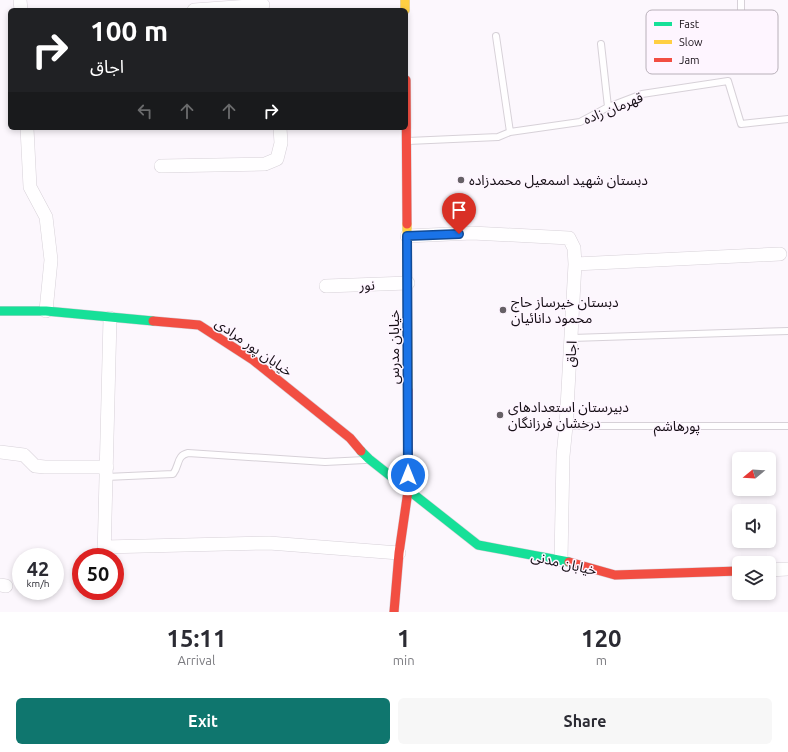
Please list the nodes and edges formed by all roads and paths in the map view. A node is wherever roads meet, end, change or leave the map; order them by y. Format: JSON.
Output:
{"nodes":[{"id":1,"x":264,"y":5,"type":"edge"},
{"id":2,"x":222,"y":8,"type":"edge"},
{"id":3,"x":496,"y":36,"type":"dead end"},
{"id":4,"x":601,"y":44,"type":"dead end"},
{"id":5,"x":608,"y":107,"type":"junction"},
{"id":6,"x":788,"y":119,"type":"edge"},
{"id":7,"x":27,"y":130,"type":"edge"},
{"id":8,"x":280,"y":130,"type":"edge"},
{"id":9,"x":407,"y":130,"type":"edge"},
{"id":10,"x":510,"y":132,"type":"junction"},
{"id":11,"x":407,"y":141,"type":"junction"},
{"id":12,"x":161,"y":166,"type":"dead end"},
{"id":13,"x":407,"y":236,"type":"junction"},
{"id":14,"x":780,"y":254,"type":"dead end"},
{"id":15,"x":575,"y":264,"type":"junction"},
{"id":16,"x":408,"y":283,"type":"junction"},
{"id":17,"x":326,"y":286,"type":"dead end"},
{"id":18,"x":0,"y":311,"type":"edge"},
{"id":19,"x":46,"y":311,"type":"junction"},
{"id":20,"x":110,"y":318,"type":"junction"},
{"id":21,"x":788,"y":331,"type":"edge"},
{"id":22,"x":572,"y":338,"type":"junction"},
{"id":23,"x":566,"y":426,"type":"junction"},
{"id":24,"x":788,"y":426,"type":"edge"},
{"id":25,"x":0,"y":452,"type":"edge"},
{"id":26,"x":369,"y":459,"type":"junction"},
{"id":27,"x":106,"y":472,"type":"junction"},
{"id":28,"x":408,"y":491,"type":"junction"},
{"id":29,"x":104,"y":548,"type":"edge"},
{"id":30,"x":124,"y":551,"type":"edge"},
{"id":31,"x":399,"y":553,"type":"junction"},
{"id":32,"x":561,"y":560,"type":"junction"},
{"id":33,"x":788,"y":569,"type":"edge"},
{"id":34,"x":776,"y":570,"type":"edge"},
{"id":35,"x":732,"y":571,"type":"edge"},
{"id":36,"x":394,"y":612,"type":"edge"}],
"edges":[{"from":1,"to":2,"type":"street"},
{"from":3,"to":10,"type":"lane"},
{"from":4,"to":5,"type":"lane"},
{"from":5,"to":6,"type":"lane","name":"قهرمان زاده"},
{"from":5,"to":10,"type":"lane","name":"قهرمان زاده"},
{"from":7,"to":19,"type":"street"},
{"from":8,"to":12,"type":"street"},
{"from":9,"to":11,"type":"street","name":"خیابان مدرس"},
{"from":10,"to":11,"type":"lane","name":"قهرمان زاده"},
{"from":11,"to":13,"type":"street","name":"خیابان مدرس"},
{"from":13,"to":15,"type":"street","name":"اجاق"},
{"from":13,"to":16,"type":"street","name":"خیابان مدرس"},
{"from":14,"to":15,"type":"street"},
{"from":15,"to":22,"type":"street","name":"اجاق"},
{"from":16,"to":17,"type":"street","name":"نور"},
{"from":16,"to":28,"type":"street","name":"خیابان مدرس"},
{"from":18,"to":19,"type":"street","name":"خیابان پور مرادی"},
{"from":19,"to":20,"type":"street","name":"خیابان پور مرادی"},
{"from":20,"to":26,"type":"street","name":"خیابان پور مرادی"},
{"from":20,"to":27,"type":"street"},
{"from":21,"to":22,"type":"lane"},
{"from":22,"to":23,"type":"street","name":"اجاق"},
{"from":23,"to":24,"type":"lane","name":"پورهاشم"},
{"from":23,"to":32,"type":"street","name":"اجاق"},
{"from":25,"to":27,"type":"street"},
{"from":26,"to":27,"type":"lane"},
{"from":26,"to":28,"type":"street","name":"خیابان پور مرادی"},
{"from":27,"to":29,"type":"street"},
{"from":28,"to":31,"type":"street","name":"خیابان مدرس"},
{"from":28,"to":32,"type":"street","name":"خیابان مدنی"},
{"from":30,"to":31,"type":"street"},
{"from":31,"to":36,"type":"street","name":"خیابان مدرس"},
{"from":32,"to":35,"type":"street","name":"خیابان مدنی"},
{"from":33,"to":34,"type":"street"}]}
